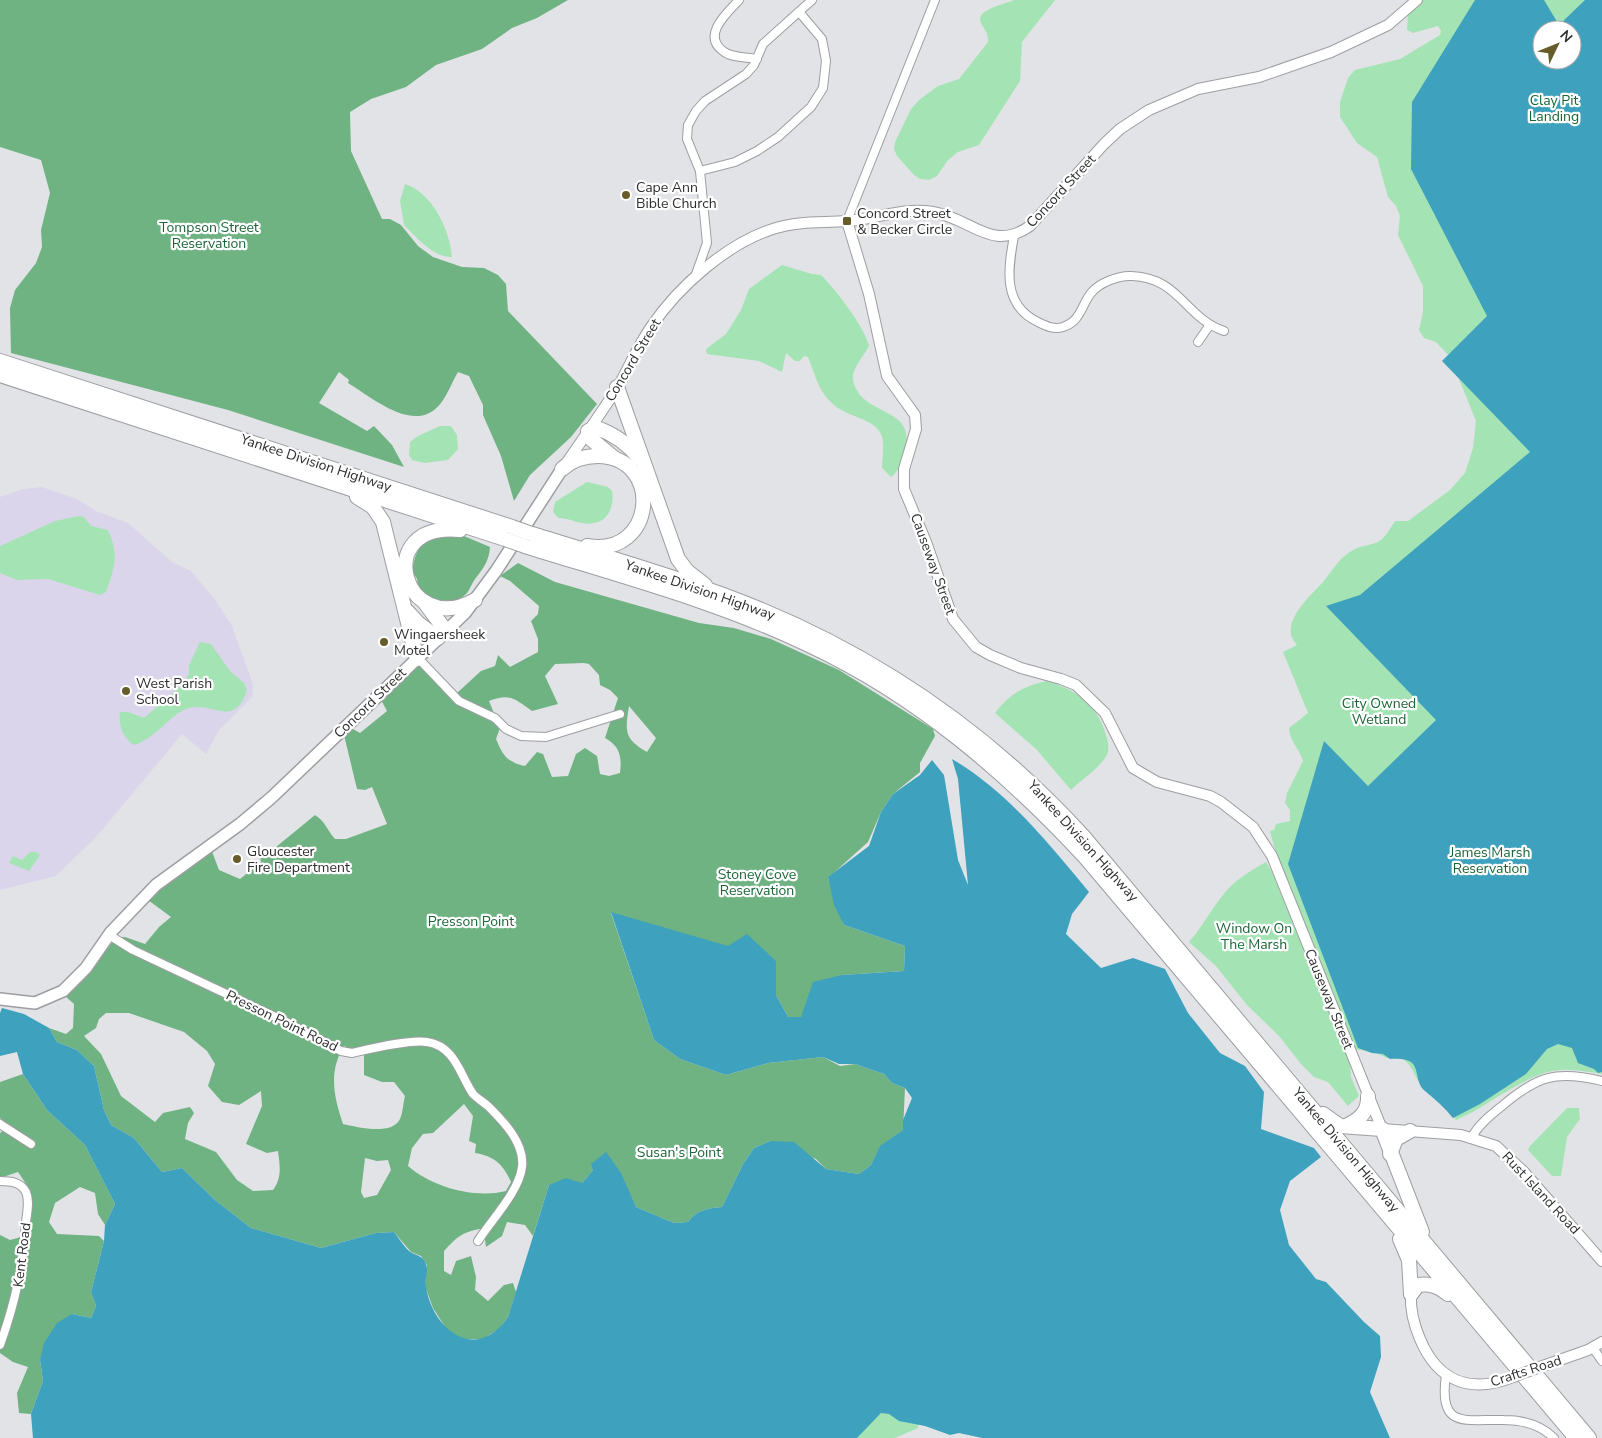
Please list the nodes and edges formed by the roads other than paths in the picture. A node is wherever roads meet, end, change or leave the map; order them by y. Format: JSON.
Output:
{"nodes":[{"id":1,"x":739,"y":0,"type":"edge"},
{"id":2,"x":812,"y":0,"type":"edge"},
{"id":3,"x":935,"y":0,"type":"edge"},
{"id":4,"x":1417,"y":0,"type":"edge"},
{"id":5,"x":800,"y":13,"type":"junction"},
{"id":6,"x":757,"y":59,"type":"junction"},
{"id":7,"x":700,"y":171,"type":"junction"},
{"id":8,"x":847,"y":221,"type":"junction"},
{"id":9,"x":1014,"y":236,"type":"junction"},
{"id":10,"x":694,"y":279,"type":"junction"},
{"id":11,"x":1209,"y":326,"type":"junction"},
{"id":12,"x":1224,"y":331,"type":"dead end"},
{"id":13,"x":1198,"y":342,"type":"dead end"},
{"id":14,"x":0,"y":361,"type":"edge"},
{"id":15,"x":0,"y":375,"type":"edge"},
{"id":16,"x":617,"y":388,"type":"junction"},
{"id":17,"x":588,"y":431,"type":"junction"},
{"id":18,"x":261,"y":459,"type":"junction"},
{"id":19,"x":616,"y":459,"type":"junction"},
{"id":20,"x":642,"y":461,"type":"junction"},
{"id":21,"x":562,"y":469,"type":"junction"},
{"id":22,"x":507,"y":535,"type":"junction"},
{"id":23,"x":529,"y":540,"type":"junction"},
{"id":24,"x":475,"y":600,"type":"junction"},
{"id":25,"x":424,"y":603,"type":"junction"},
{"id":26,"x":405,"y":606,"type":"junction"},
{"id":27,"x":784,"y":619,"type":"junction"},
{"id":28,"x":442,"y":634,"type":"junction"},
{"id":29,"x":417,"y":658,"type":"junction"},
{"id":30,"x":620,"y":714,"type":"dead end"},
{"id":31,"x":109,"y":935,"type":"junction"},
{"id":32,"x":0,"y":999,"type":"edge"},
{"id":33,"x":1252,"y":1038,"type":"junction"},
{"id":34,"x":1602,"y":1081,"type":"edge"},
{"id":35,"x":1368,"y":1096,"type":"junction"},
{"id":36,"x":0,"y":1124,"type":"edge"},
{"id":37,"x":1346,"y":1126,"type":"junction"},
{"id":38,"x":1382,"y":1129,"type":"junction"},
{"id":39,"x":1410,"y":1131,"type":"junction"},
{"id":40,"x":1472,"y":1137,"type":"junction"},
{"id":41,"x":32,"y":1144,"type":"dead end"},
{"id":42,"x":1333,"y":1151,"type":"junction"},
{"id":43,"x":1390,"y":1154,"type":"junction"},
{"id":44,"x":0,"y":1181,"type":"edge"},
{"id":45,"x":478,"y":1241,"type":"dead end"},
{"id":46,"x":1602,"y":1261,"type":"edge"},
{"id":47,"x":1411,"y":1294,"type":"junction"},
{"id":48,"x":1476,"y":1305,"type":"junction"},
{"id":49,"x":1602,"y":1342,"type":"edge"},
{"id":50,"x":0,"y":1345,"type":"edge"},
{"id":51,"x":1593,"y":1348,"type":"junction"},
{"id":52,"x":1509,"y":1359,"type":"junction"},
{"id":53,"x":1602,"y":1361,"type":"edge"},
{"id":54,"x":1446,"y":1375,"type":"junction"},
{"id":55,"x":1554,"y":1438,"type":"edge"},
{"id":56,"x":1576,"y":1438,"type":"edge"},
{"id":57,"x":1589,"y":1438,"type":"edge"}],
"edges":[{"from":1,"to":6,"type":"street"},
{"from":2,"to":5,"type":"street"},
{"from":3,"to":8,"type":"street"},
{"from":4,"to":9,"type":"street","name":"Concord Street"},
{"from":5,"to":6,"type":"street"},
{"from":5,"to":7,"type":"street"},
{"from":6,"to":7,"type":"street"},
{"from":7,"to":10,"type":"street"},
{"from":8,"to":9,"type":"street","name":"Concord Street"},
{"from":8,"to":10,"type":"street","name":"Concord Street"},
{"from":8,"to":35,"type":"street","name":"Causeway Street"},
{"from":9,"to":11,"type":"street"},
{"from":10,"to":16,"type":"street","name":"Concord Street"},
{"from":11,"to":12,"type":"street"},
{"from":11,"to":13,"type":"street"},
{"from":14,"to":22,"type":"highway","name":"Yankee Division Highway"},
{"from":15,"to":18,"type":"highway","name":"Yankee Division Highway"},
{"from":16,"to":17,"type":"street","name":"Concord Street"},
{"from":16,"to":20,"type":"highway"},
{"from":17,"to":19,"type":"highway"},
{"from":17,"to":20,"type":"highway"},
{"from":17,"to":21,"type":"street","name":"Concord Street"},
{"from":18,"to":22,"type":"highway","name":"Yankee Division Highway"},
{"from":18,"to":26,"type":"highway"},
{"from":19,"to":21,"type":"highway"},
{"from":19,"to":23,"type":"highway"},
{"from":20,"to":27,"type":"highway"},
{"from":21,"to":24,"type":"main road","name":"Concord Street"},
{"from":22,"to":23,"type":"highway","name":"Yankee Division Highway","bridge":true},
{"from":22,"to":25,"type":"highway"},
{"from":23,"to":27,"type":"highway","name":"Yankee Division Highway"},
{"from":23,"to":42,"type":"highway","name":"Yankee Division Highway"},
{"from":24,"to":25,"type":"highway"},
{"from":24,"to":28,"type":"main road","name":"Concord Street"},
{"from":25,"to":28,"type":"highway"},
{"from":26,"to":28,"type":"highway"},
{"from":26,"to":29,"type":"highway"},
{"from":27,"to":33,"type":"highway","name":"Yankee Division Highway"},
{"from":28,"to":29,"type":"main road","name":"Concord Street"},
{"from":29,"to":30,"type":"street"},
{"from":29,"to":31,"type":"main road","name":"Concord Street"},
{"from":31,"to":32,"type":"main road","name":"Concord Street"},
{"from":31,"to":45,"type":"street","name":"Presson Point Road"},
{"from":33,"to":37,"type":"highway"},
{"from":33,"to":48,"type":"highway","name":"Yankee Division Highway"},
{"from":34,"to":40,"type":"street"},
{"from":35,"to":37,"type":"highway"},
{"from":35,"to":38,"type":"street","name":"Causeway Street"},
{"from":36,"to":41,"type":"street"},
{"from":37,"to":38,"type":"highway"},
{"from":38,"to":39,"type":"street","name":"Rust Island Road"},
{"from":38,"to":43,"type":"highway"},
{"from":39,"to":40,"type":"street","name":"Rust Island Road"},
{"from":39,"to":43,"type":"highway"},
{"from":40,"to":46,"type":"street","name":"Rust Island Road"},
{"from":42,"to":47,"type":"highway"},
{"from":42,"to":52,"type":"highway","name":"Yankee Division Highway"},
{"from":43,"to":48,"type":"highway"},
{"from":44,"to":50,"type":"street","name":"Kent Road"},
{"from":47,"to":52,"type":"highway"},
{"from":47,"to":54,"type":"street","name":"Crafts Road"},
{"from":48,"to":57,"type":"highway","name":"Yankee Division Highway"},
{"from":49,"to":51,"type":"street"},
{"from":51,"to":53,"type":"street"},
{"from":51,"to":54,"type":"street","name":"Crafts Road","bridge":true},
{"from":52,"to":56,"type":"highway","name":"Yankee Division Highway"},
{"from":54,"to":55,"type":"street"}]}
